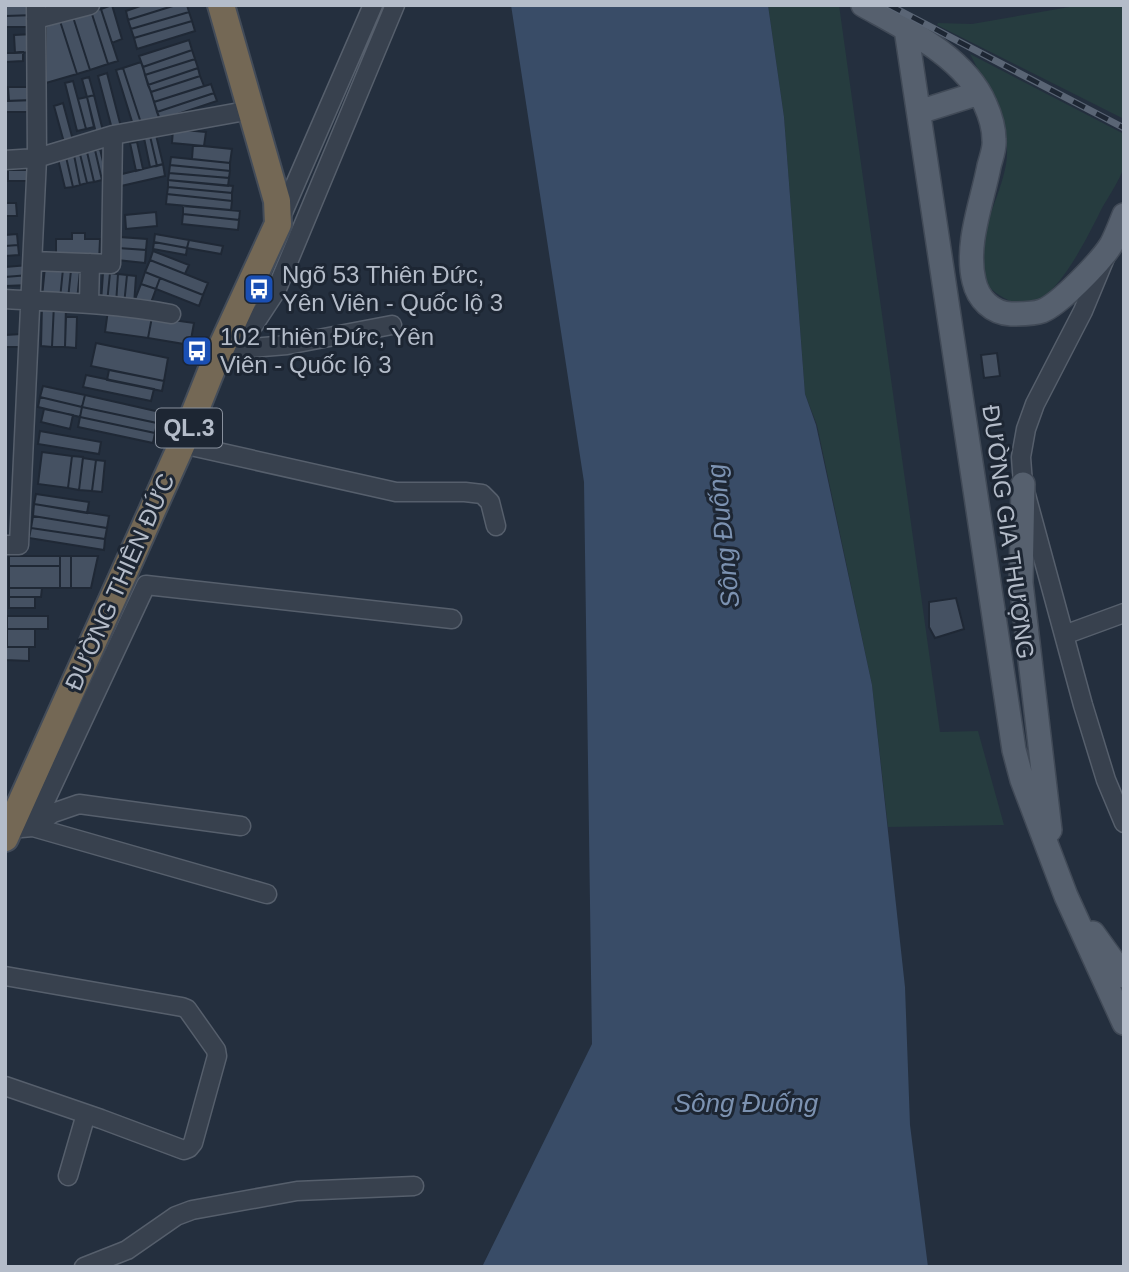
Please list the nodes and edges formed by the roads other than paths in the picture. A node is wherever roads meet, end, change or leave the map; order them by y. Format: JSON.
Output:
{"nodes":[{"id":1,"x":90,"y":5,"type":"edge"},
{"id":2,"x":221,"y":5,"type":"edge"},
{"id":3,"x":373,"y":5,"type":"edge"},
{"id":4,"x":395,"y":5,"type":"edge"},
{"id":5,"x":863,"y":5,"type":"edge"},
{"id":6,"x":36,"y":12,"type":"edge"},
{"id":7,"x":905,"y":28,"type":"junction"},
{"id":8,"x":979,"y":93,"type":"junction"},
{"id":9,"x":251,"y":110,"type":"junction"},
{"id":10,"x":919,"y":112,"type":"junction"},
{"id":11,"x":113,"y":135,"type":"junction"},
{"id":12,"x":37,"y":158,"type":"junction"},
{"id":13,"x":5,"y":160,"type":"edge"},
{"id":14,"x":1124,"y":215,"type":"edge"},
{"id":15,"x":278,"y":224,"type":"junction"},
{"id":16,"x":1111,"y":245,"type":"junction"},
{"id":17,"x":33,"y":261,"type":"junction"},
{"id":18,"x":90,"y":263,"type":"junction"},
{"id":19,"x":5,"y":299,"type":"edge"},
{"id":20,"x":31,"y":300,"type":"junction"},
{"id":21,"x":89,"y":303,"type":"junction"},
{"id":22,"x":170,"y":314,"type":"dead end"},
{"id":23,"x":392,"y":325,"type":"dead end"},
{"id":24,"x":227,"y":354,"type":"junction"},
{"id":25,"x":182,"y":444,"type":"junction"},
{"id":26,"x":1023,"y":484,"type":"junction"},
{"id":27,"x":496,"y":526,"type":"dead end"},
{"id":28,"x":5,"y":545,"type":"edge"},
{"id":29,"x":1124,"y":613,"type":"edge"},
{"id":30,"x":452,"y":619,"type":"dead end"},
{"id":31,"x":1064,"y":635,"type":"junction"},
{"id":32,"x":1124,"y":823,"type":"edge"},
{"id":33,"x":241,"y":826,"type":"dead end"},
{"id":34,"x":16,"y":831,"type":"edge"},
{"id":35,"x":1055,"y":868,"type":"junction"},
{"id":36,"x":267,"y":894,"type":"dead end"},
{"id":37,"x":1066,"y":896,"type":"junction"},
{"id":38,"x":5,"y":976,"type":"edge"},
{"id":39,"x":1124,"y":976,"type":"edge"},
{"id":40,"x":1124,"y":1023,"type":"edge"},
{"id":41,"x":5,"y":1086,"type":"edge"},
{"id":42,"x":86,"y":1114,"type":"junction"},
{"id":43,"x":68,"y":1176,"type":"dead end"},
{"id":44,"x":414,"y":1186,"type":"dead end"},
{"id":45,"x":84,"y":1267,"type":"edge"}],
"edges":[{"from":1,"to":6,"type":"street"},
{"from":2,"to":9,"type":"highway"},
{"from":3,"to":15,"type":"street"},
{"from":4,"to":24,"type":"street"},
{"from":5,"to":7,"type":"main road"},
{"from":6,"to":12,"type":"street"},
{"from":7,"to":8,"type":"main road"},
{"from":7,"to":10,"type":"main road","name":"ĐƯỜNG GIA THƯỢNG"},
{"from":8,"to":10,"type":"main road"},
{"from":8,"to":16,"type":"main road"},
{"from":9,"to":11,"type":"street"},
{"from":9,"to":15,"type":"highway"},
{"from":10,"to":35,"type":"main road","name":"ĐƯỜNG GIA THƯỢNG"},
{"from":11,"to":12,"type":"street"},
{"from":11,"to":18,"type":"street"},
{"from":12,"to":13,"type":"street"},
{"from":12,"to":17,"type":"street"},
{"from":14,"to":16,"type":"main road"},
{"from":15,"to":24,"type":"highway","name":"ĐƯỜNG THIÊN ĐỨC","number":"QL.3"},
{"from":16,"to":26,"type":"street"},
{"from":17,"to":18,"type":"street"},
{"from":17,"to":20,"type":"street"},
{"from":18,"to":21,"type":"street"},
{"from":19,"to":20,"type":"street"},
{"from":20,"to":21,"type":"street"},
{"from":20,"to":28,"type":"street"},
{"from":21,"to":22,"type":"street"},
{"from":23,"to":24,"type":"street"},
{"from":24,"to":25,"type":"highway","name":"ĐƯỜNG THIÊN ĐỨC","number":"QL.3"},
{"from":25,"to":27,"type":"street"},
{"from":25,"to":34,"type":"highway","name":"ĐƯỜNG THIÊN ĐỨC","number":"QL.3"},
{"from":26,"to":31,"type":"street"},
{"from":26,"to":35,"type":"main road"},
{"from":29,"to":31,"type":"street"},
{"from":30,"to":34,"type":"street"},
{"from":31,"to":32,"type":"street"},
{"from":33,"to":34,"type":"street"},
{"from":34,"to":36,"type":"street"},
{"from":35,"to":37,"type":"main road","name":"ĐƯỜNG GIA THƯỢNG"},
{"from":37,"to":39,"type":"main road"},
{"from":37,"to":40,"type":"main road","name":"ĐƯỜNG GIA THƯỢNG"},
{"from":38,"to":42,"type":"street"},
{"from":41,"to":42,"type":"street"},
{"from":42,"to":43,"type":"street"},
{"from":44,"to":45,"type":"street"}]}
